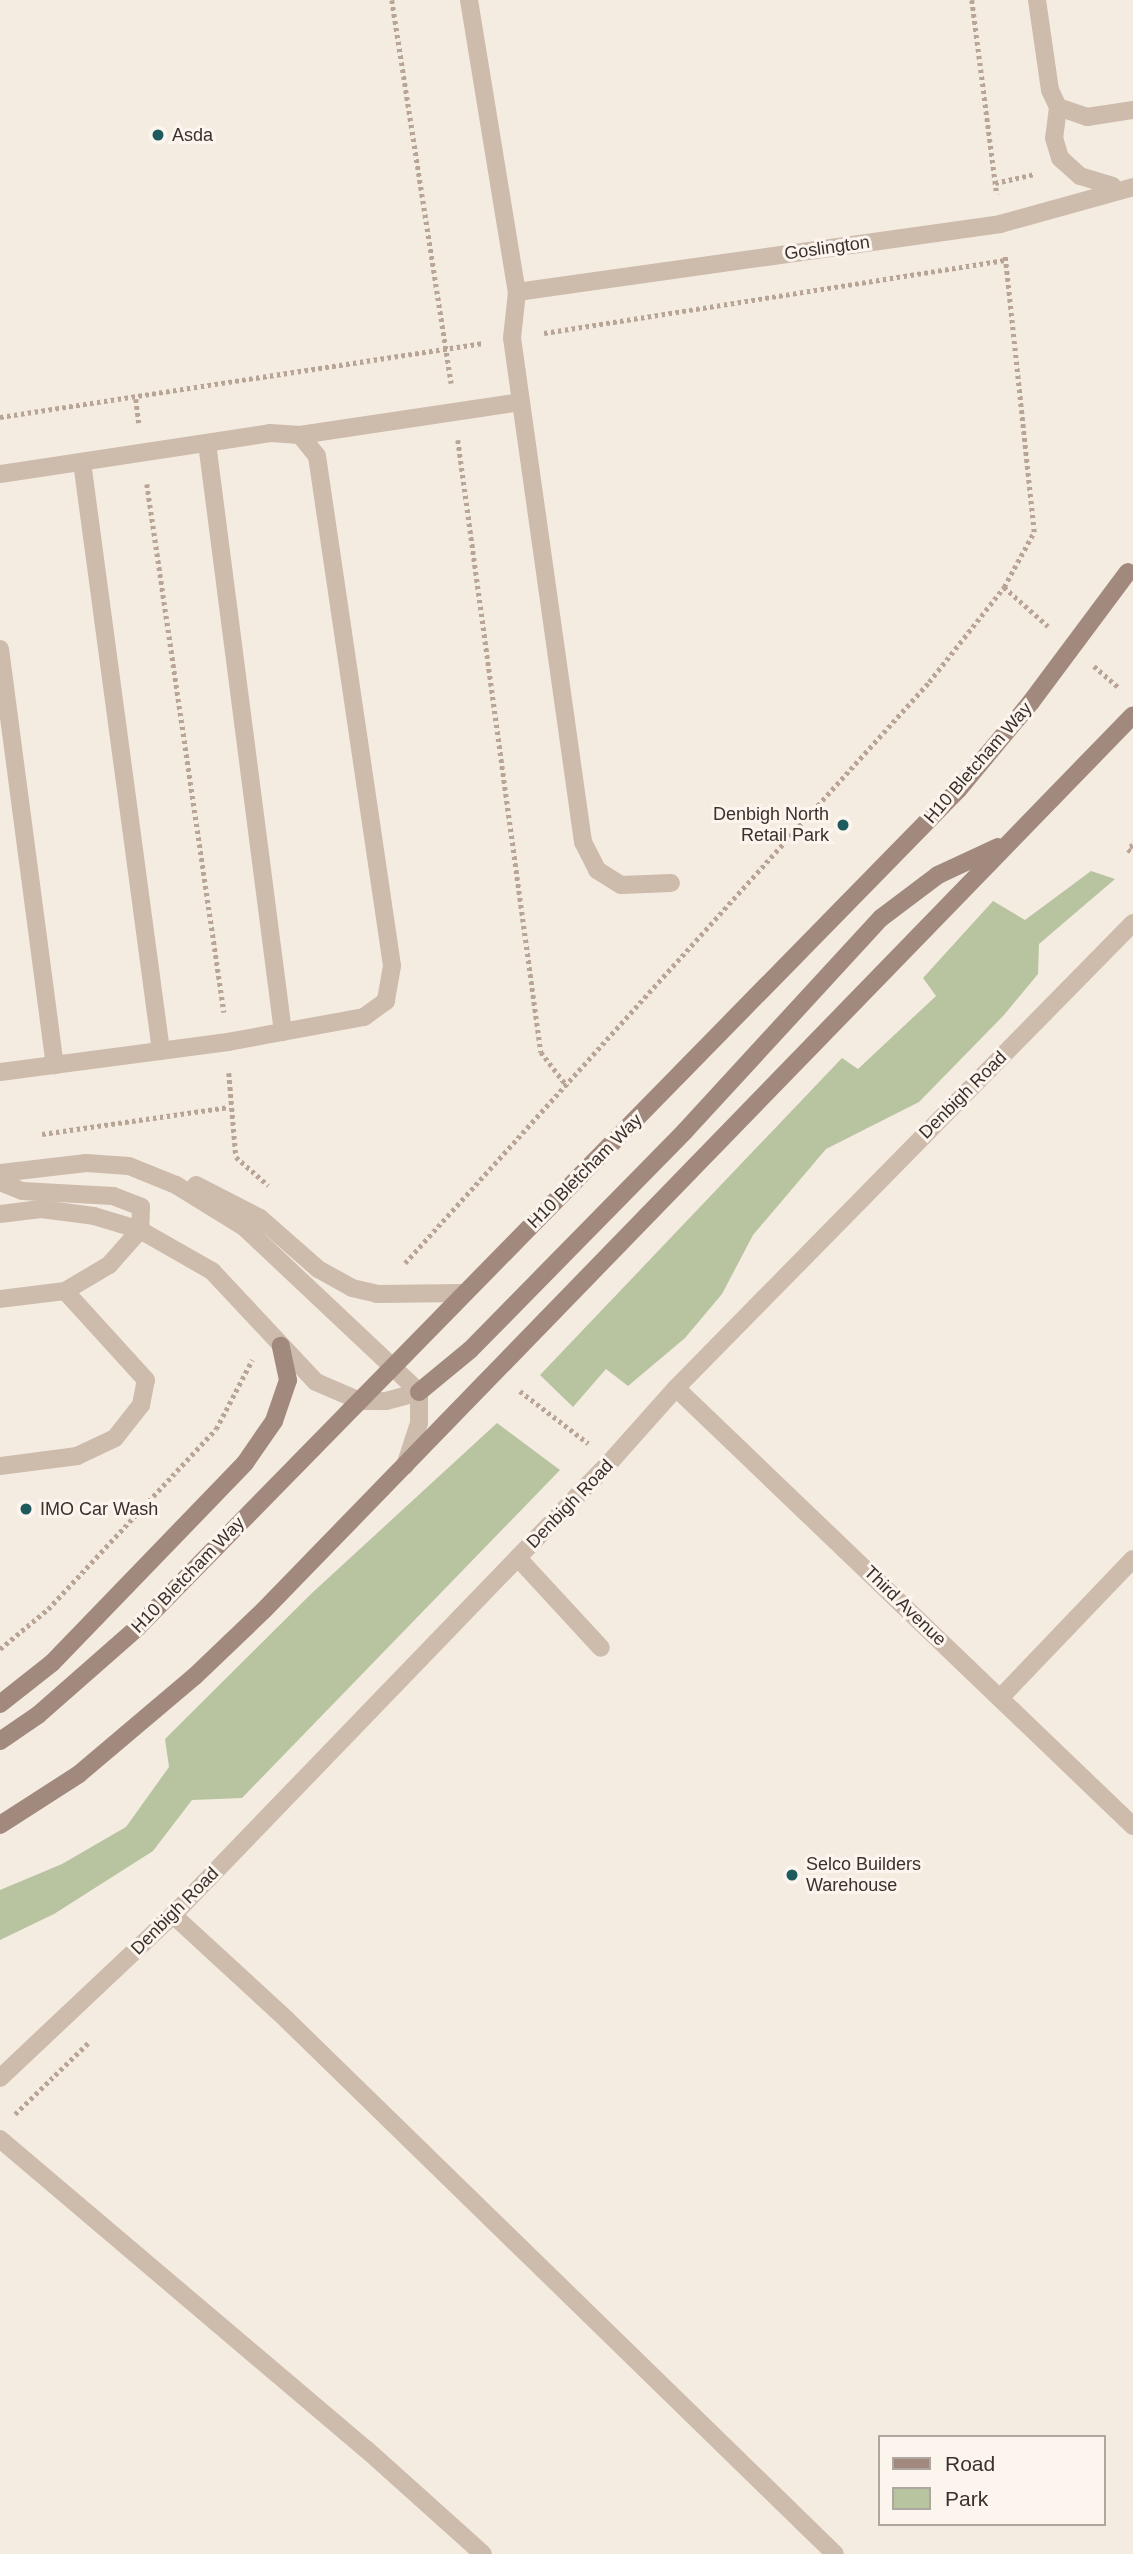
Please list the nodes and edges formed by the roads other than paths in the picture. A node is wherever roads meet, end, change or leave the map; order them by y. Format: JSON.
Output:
{"nodes":[{"id":1,"x":469,"y":0,"type":"edge"},
{"id":2,"x":1037,"y":0,"type":"edge"},
{"id":3,"x":1058,"y":107,"type":"junction"},
{"id":4,"x":1133,"y":110,"type":"edge"},
{"id":5,"x":1133,"y":175,"type":"edge"},
{"id":6,"x":1112,"y":186,"type":"junction"},
{"id":7,"x":1133,"y":187,"type":"edge"},
{"id":8,"x":1096,"y":195,"type":"junction"},
{"id":9,"x":517,"y":292,"type":"junction"},
{"id":10,"x":521,"y":402,"type":"junction"},
{"id":11,"x":300,"y":435,"type":"junction"},
{"id":12,"x":207,"y":443,"type":"junction"},
{"id":13,"x":82,"y":462,"type":"junction"},
{"id":14,"x":0,"y":474,"type":"edge"},
{"id":15,"x":1130,"y":569,"type":"edge"},
{"id":16,"x":0,"y":649,"type":"edge"},
{"id":17,"x":1133,"y":715,"type":"edge"},
{"id":18,"x":1007,"y":842,"type":"junction"},
{"id":19,"x":671,"y":883,"type":"dead end"},
{"id":20,"x":1133,"y":923,"type":"edge"},
{"id":21,"x":284,"y":1032,"type":"junction"},
{"id":22,"x":160,"y":1051,"type":"junction"},
{"id":23,"x":55,"y":1065,"type":"junction"},
{"id":24,"x":0,"y":1072,"type":"edge"},
{"id":25,"x":129,"y":1166,"type":"junction"},
{"id":26,"x":0,"y":1173,"type":"edge"},
{"id":27,"x":0,"y":1182,"type":"edge"},
{"id":28,"x":0,"y":1214,"type":"edge"},
{"id":29,"x":140,"y":1230,"type":"junction"},
{"id":30,"x":65,"y":1291,"type":"junction"},
{"id":31,"x":464,"y":1293,"type":"junction"},
{"id":32,"x":0,"y":1299,"type":"edge"},
{"id":33,"x":276,"y":1342,"type":"junction"},
{"id":34,"x":393,"y":1367,"type":"junction"},
{"id":35,"x":676,"y":1388,"type":"junction"},
{"id":36,"x":419,"y":1392,"type":"junction"},
{"id":37,"x":360,"y":1401,"type":"junction"},
{"id":38,"x":0,"y":1466,"type":"edge"},
{"id":39,"x":405,"y":1466,"type":"junction"},
{"id":40,"x":518,"y":1558,"type":"junction"},
{"id":41,"x":1133,"y":1559,"type":"edge"},
{"id":42,"x":601,"y":1648,"type":"dead end"},
{"id":43,"x":1001,"y":1698,"type":"junction"},
{"id":44,"x":0,"y":1704,"type":"edge"},
{"id":45,"x":0,"y":1741,"type":"edge"},
{"id":46,"x":0,"y":1825,"type":"edge"},
{"id":47,"x":1133,"y":1826,"type":"edge"},
{"id":48,"x":173,"y":1915,"type":"junction"},
{"id":49,"x":0,"y":2078,"type":"edge"},
{"id":50,"x":0,"y":2139,"type":"edge"},
{"id":51,"x":483,"y":2554,"type":"edge"},
{"id":52,"x":835,"y":2554,"type":"edge"}],
"edges":[{"from":1,"to":9,"type":"street"},
{"from":2,"to":3,"type":"street"},
{"from":3,"to":4,"type":"street"},
{"from":3,"to":6,"type":"street"},
{"from":5,"to":6,"type":"street"},
{"from":6,"to":8,"type":"street"},
{"from":7,"to":8,"type":"street","name":"Goslington"},
{"from":8,"to":9,"type":"street","name":"Goslington"},
{"from":9,"to":10,"type":"street"},
{"from":10,"to":11,"type":"street"},
{"from":10,"to":19,"type":"street"},
{"from":11,"to":12,"type":"street"},
{"from":11,"to":21,"type":"street"},
{"from":12,"to":13,"type":"street"},
{"from":12,"to":21,"type":"street"},
{"from":13,"to":14,"type":"street"},
{"from":13,"to":22,"type":"street"},
{"from":15,"to":31,"type":"street","name":"H10 Bletcham Way","bridge":true},
{"from":16,"to":23,"type":"street"},
{"from":17,"to":18,"type":"street"},
{"from":18,"to":36,"type":"street"},
{"from":18,"to":39,"type":"street"},
{"from":20,"to":35,"type":"street","name":"Denbigh Road"},
{"from":21,"to":22,"type":"street"},
{"from":22,"to":23,"type":"street"},
{"from":23,"to":24,"type":"street"},
{"from":25,"to":26,"type":"street"},
{"from":25,"to":31,"type":"street"},
{"from":25,"to":34,"type":"street"},
{"from":27,"to":29,"type":"street"},
{"from":28,"to":29,"type":"street"},
{"from":29,"to":30,"type":"street"},
{"from":29,"to":33,"type":"street"},
{"from":30,"to":32,"type":"street"},
{"from":30,"to":38,"type":"street"},
{"from":31,"to":34,"type":"street","name":"H10 Bletcham Way"},
{"from":33,"to":37,"type":"street"},
{"from":33,"to":44,"type":"street","name":"H10 Bletcham Way"},
{"from":34,"to":36,"type":"street"},
{"from":34,"to":37,"type":"street","name":"H10 Bletcham Way"},
{"from":35,"to":40,"type":"street","name":"Denbigh Road"},
{"from":35,"to":43,"type":"street","name":"Third Avenue"},
{"from":36,"to":37,"type":"street"},
{"from":36,"to":39,"type":"street"},
{"from":37,"to":45,"type":"street","name":"H10 Bletcham Way"},
{"from":39,"to":46,"type":"street"},
{"from":40,"to":42,"type":"street"},
{"from":40,"to":48,"type":"street","name":"Denbigh Road"},
{"from":41,"to":43,"type":"street"},
{"from":43,"to":47,"type":"street","name":"Third Avenue"},
{"from":48,"to":49,"type":"street","name":"Denbigh Road"},
{"from":48,"to":52,"type":"street"},
{"from":50,"to":51,"type":"street"}]}
